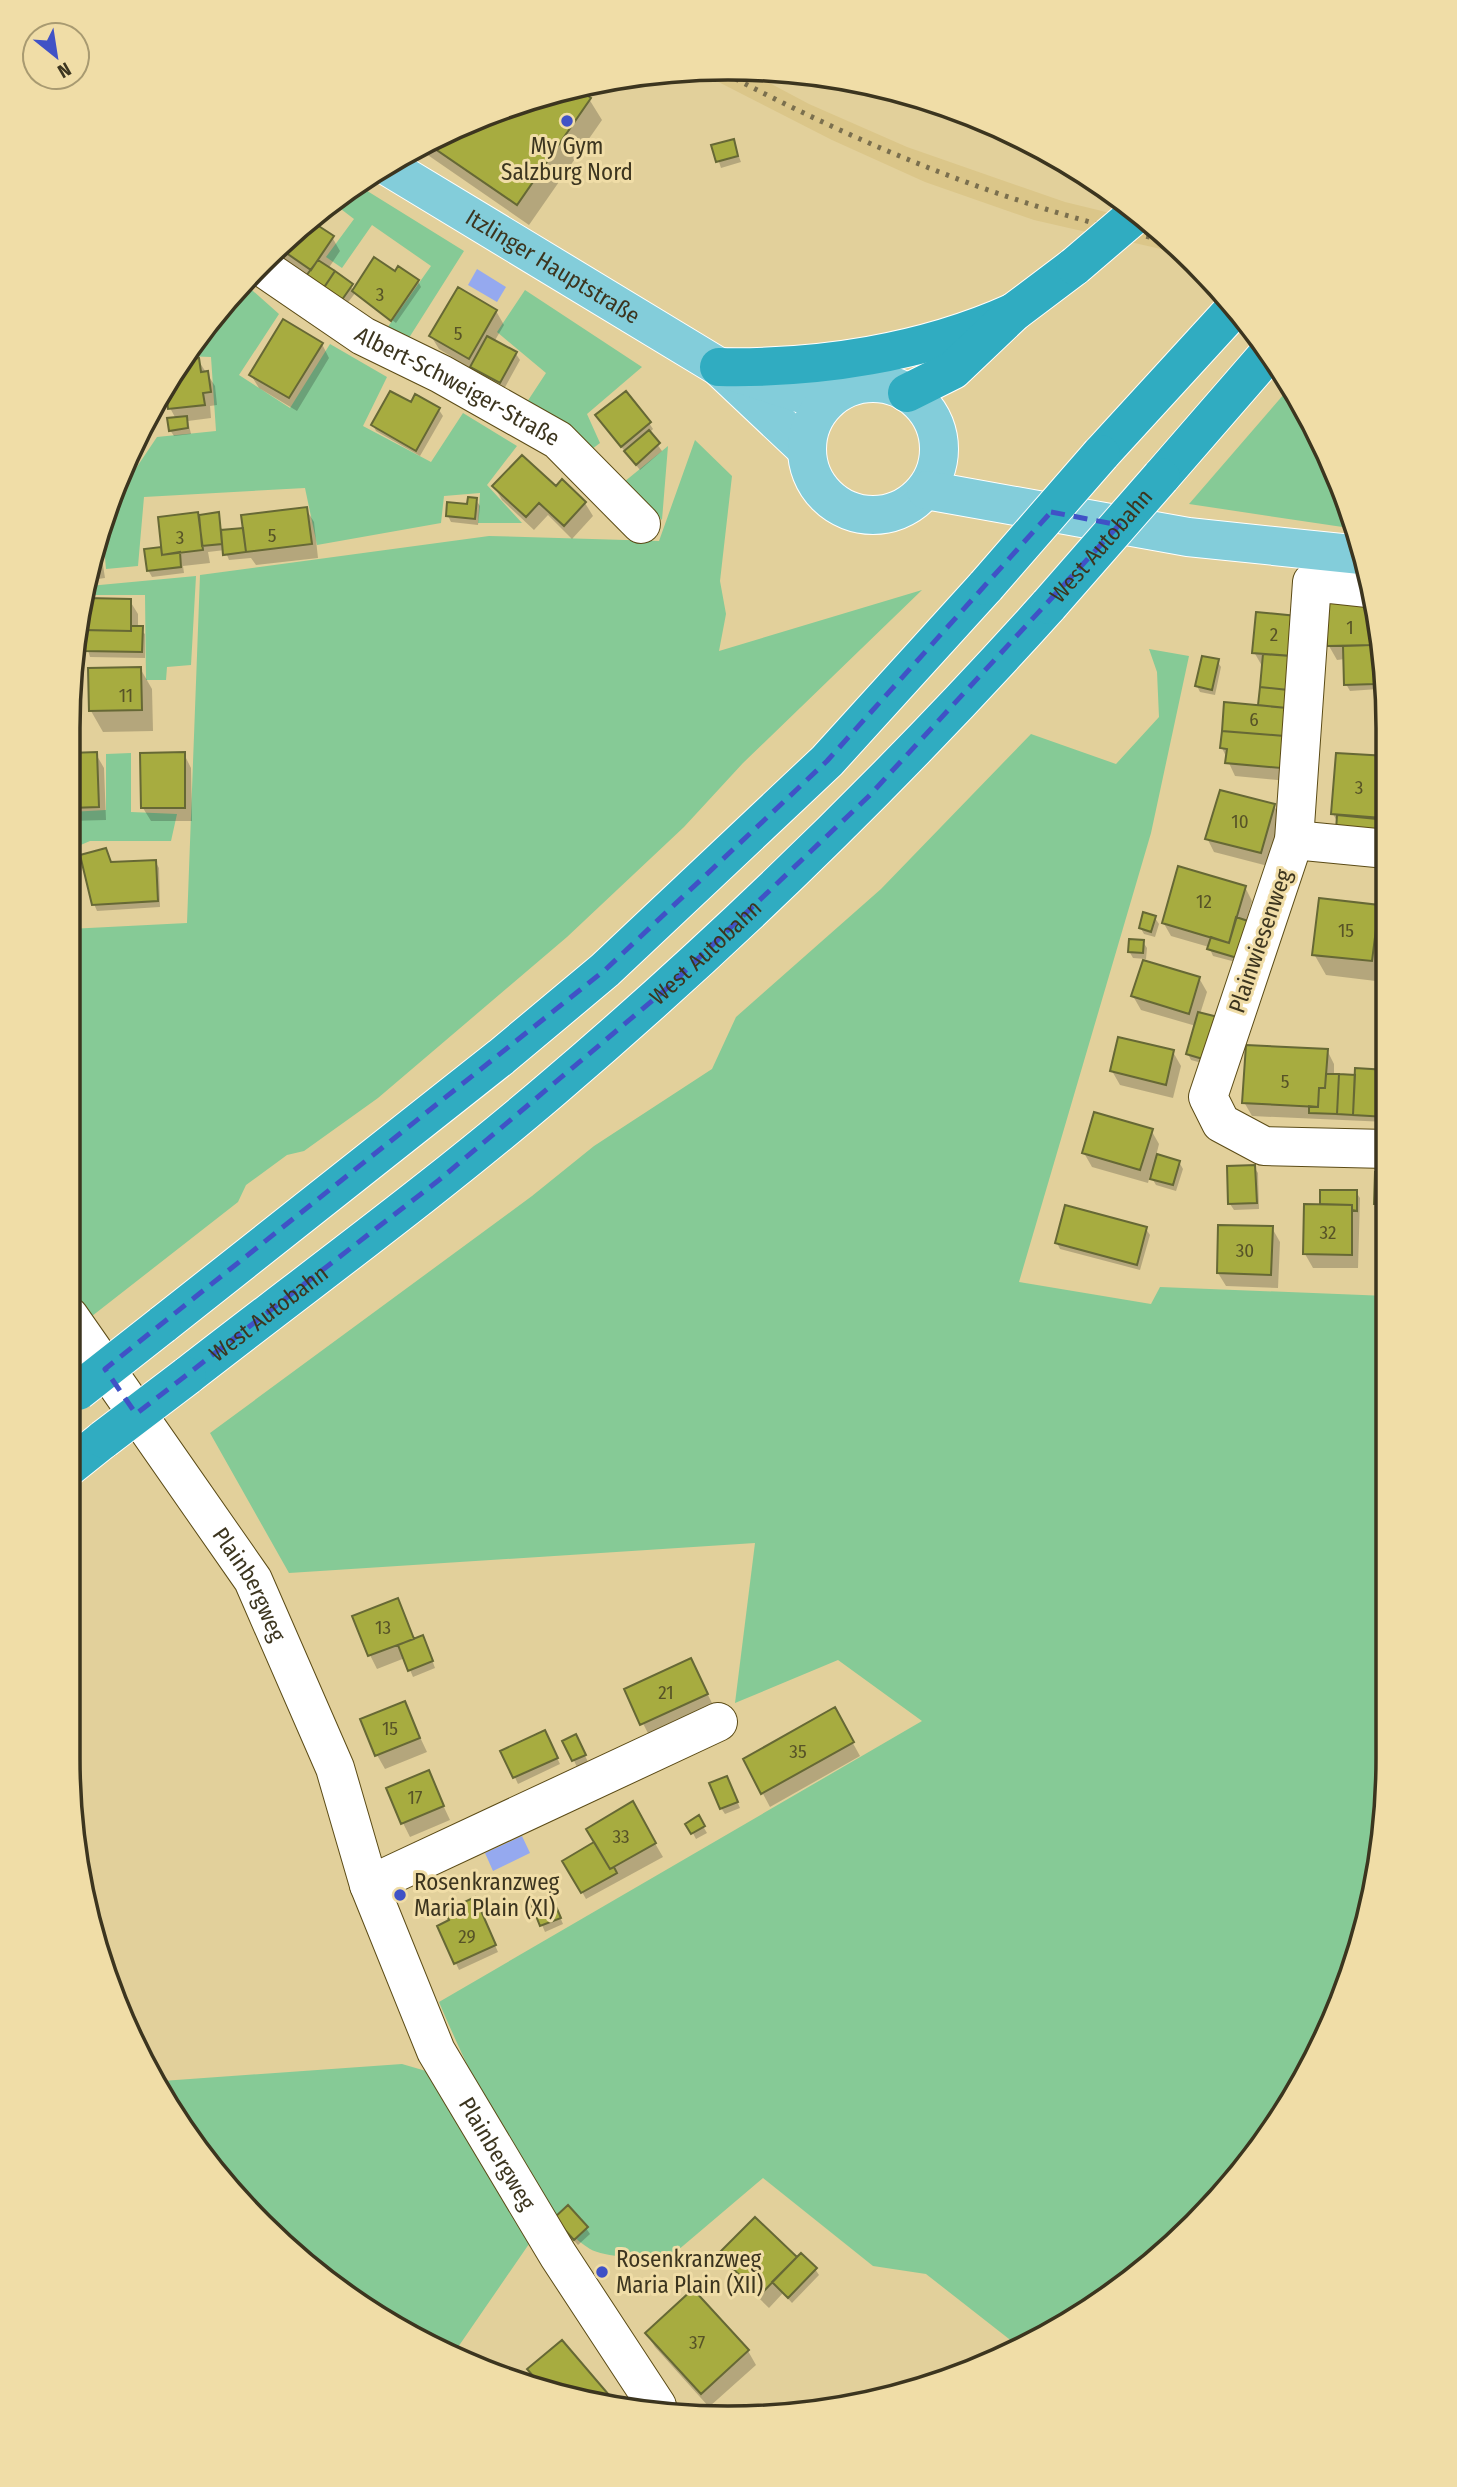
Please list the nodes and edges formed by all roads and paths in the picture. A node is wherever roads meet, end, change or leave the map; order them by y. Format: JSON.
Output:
{"nodes":[{"id":1,"x":397,"y":172,"type":"edge"},
{"id":2,"x":1130,"y":220,"type":"edge"},
{"id":3,"x":269,"y":272,"type":"edge"},
{"id":4,"x":1014,"y":312,"type":"junction"},
{"id":5,"x":1228,"y":316,"type":"edge"},
{"id":6,"x":1262,"y":361,"type":"edge"},
{"id":7,"x":719,"y":368,"type":"junction"},
{"id":8,"x":907,"y":393,"type":"junction"},
{"id":9,"x":827,"y":402,"type":"junction"},
{"id":10,"x":939,"y":448,"type":"junction"},
{"id":11,"x":807,"y":450,"type":"junction"},
{"id":12,"x":926,"y":490,"type":"junction"},
{"id":13,"x":1002,"y":503,"type":"junction"},
{"id":14,"x":641,"y":524,"type":"dead end"},
{"id":15,"x":1352,"y":554,"type":"edge"},
{"id":16,"x":1360,"y":587,"type":"edge"},
{"id":17,"x":1294,"y":840,"type":"junction"},
{"id":18,"x":1376,"y":848,"type":"edge"},
{"id":19,"x":1376,"y":1149,"type":"edge"},
{"id":20,"x":80,"y":1332,"type":"edge"},
{"id":21,"x":80,"y":1389,"type":"edge"},
{"id":22,"x":80,"y":1458,"type":"edge"},
{"id":23,"x":718,"y":1722,"type":"dead end"},
{"id":24,"x":369,"y":1885,"type":"junction"},
{"id":25,"x":654,"y":2402,"type":"edge"}],
"edges":[{"from":1,"to":7,"type":"main road","name":"Itzlinger Hauptstraße"},
{"from":2,"to":4,"type":"highway","bridge":true},
{"from":3,"to":14,"type":"street","name":"Albert-Schweiger-Straße"},
{"from":4,"to":7,"type":"highway"},
{"from":4,"to":8,"type":"highway"},
{"from":5,"to":21,"type":"highway","bridge":true},
{"from":6,"to":22,"type":"highway","name":"West Autobahn","bridge":true},
{"from":7,"to":9,"type":"main road"},
{"from":7,"to":11,"type":"main road"},
{"from":8,"to":9,"type":"main road"},
{"from":8,"to":10,"type":"main road"},
{"from":9,"to":11,"type":"main road"},
{"from":10,"to":12,"type":"main road"},
{"from":10,"to":13,"type":"main road"},
{"from":11,"to":12,"type":"main road"},
{"from":12,"to":13,"type":"main road"},
{"from":13,"to":15,"type":"main road"},
{"from":16,"to":17,"type":"street","name":"Plainwiesenweg"},
{"from":17,"to":18,"type":"street"},
{"from":17,"to":19,"type":"street","name":"Plainwiesenweg"},
{"from":20,"to":24,"type":"street","name":"Plainbergweg"},
{"from":23,"to":24,"type":"street"},
{"from":24,"to":25,"type":"street","name":"Plainbergweg"}]}
